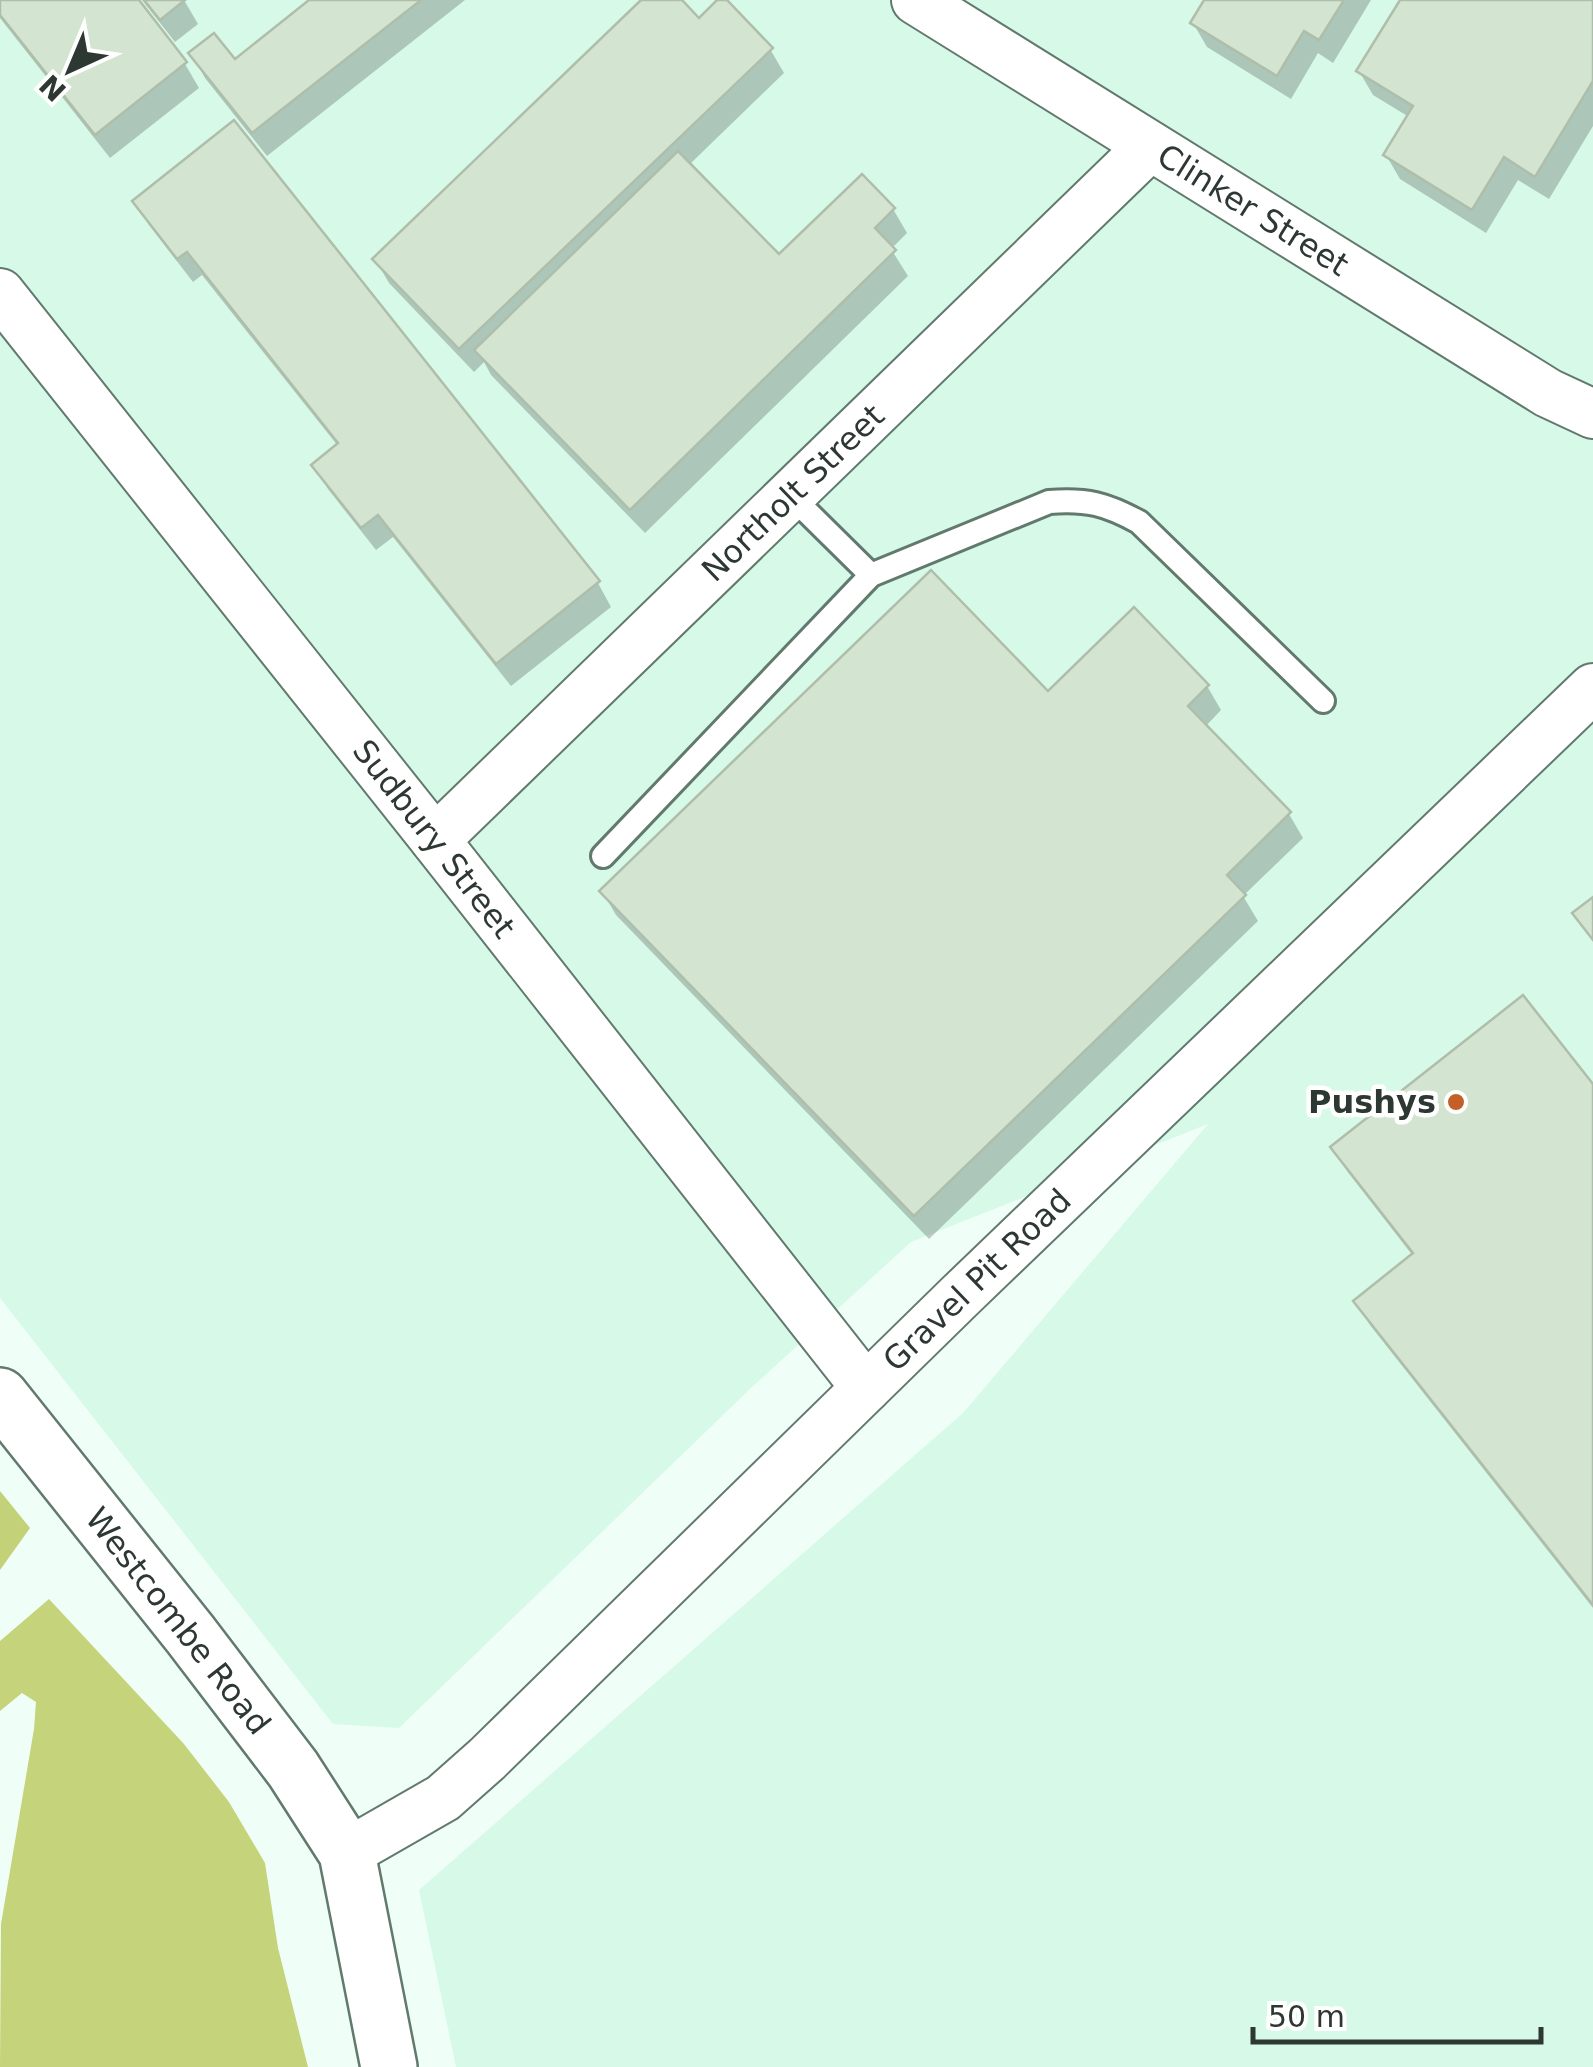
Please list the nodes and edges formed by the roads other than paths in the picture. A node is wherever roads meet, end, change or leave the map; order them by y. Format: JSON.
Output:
{"nodes":[{"id":1,"x":916,"y":0,"type":"edge"},
{"id":2,"x":1150,"y":146,"type":"junction"},
{"id":3,"x":0,"y":293,"type":"edge"},
{"id":4,"x":1593,"y":414,"type":"edge"},
{"id":5,"x":790,"y":495,"type":"junction"},
{"id":6,"x":871,"y":574,"type":"junction"},
{"id":7,"x":1593,"y":688,"type":"edge"},
{"id":8,"x":1323,"y":700,"type":"dead end"},
{"id":9,"x":435,"y":840,"type":"junction"},
{"id":10,"x":603,"y":856,"type":"dead end"},
{"id":11,"x":866,"y":1388,"type":"junction"},
{"id":12,"x":0,"y":1396,"type":"edge"},
{"id":13,"x":347,"y":1853,"type":"junction"},
{"id":14,"x":389,"y":2067,"type":"edge"}],
"edges":[{"from":1,"to":2,"type":"street","name":"Clinker Street"},
{"from":2,"to":4,"type":"street","name":"Clinker Street"},
{"from":2,"to":5,"type":"street","name":"Northolt Street"},
{"from":3,"to":9,"type":"street","name":"Sudbury Street"},
{"from":5,"to":6,"type":"lane"},
{"from":5,"to":9,"type":"street","name":"Northolt Street"},
{"from":6,"to":8,"type":"lane"},
{"from":6,"to":10,"type":"lane"},
{"from":7,"to":11,"type":"street","name":"Gravel Pit Road"},
{"from":9,"to":11,"type":"street","name":"Sudbury Street"},
{"from":11,"to":13,"type":"street","name":"Gravel Pit Road"},
{"from":12,"to":13,"type":"street","name":"Westcombe Road"},
{"from":13,"to":14,"type":"street"}]}
